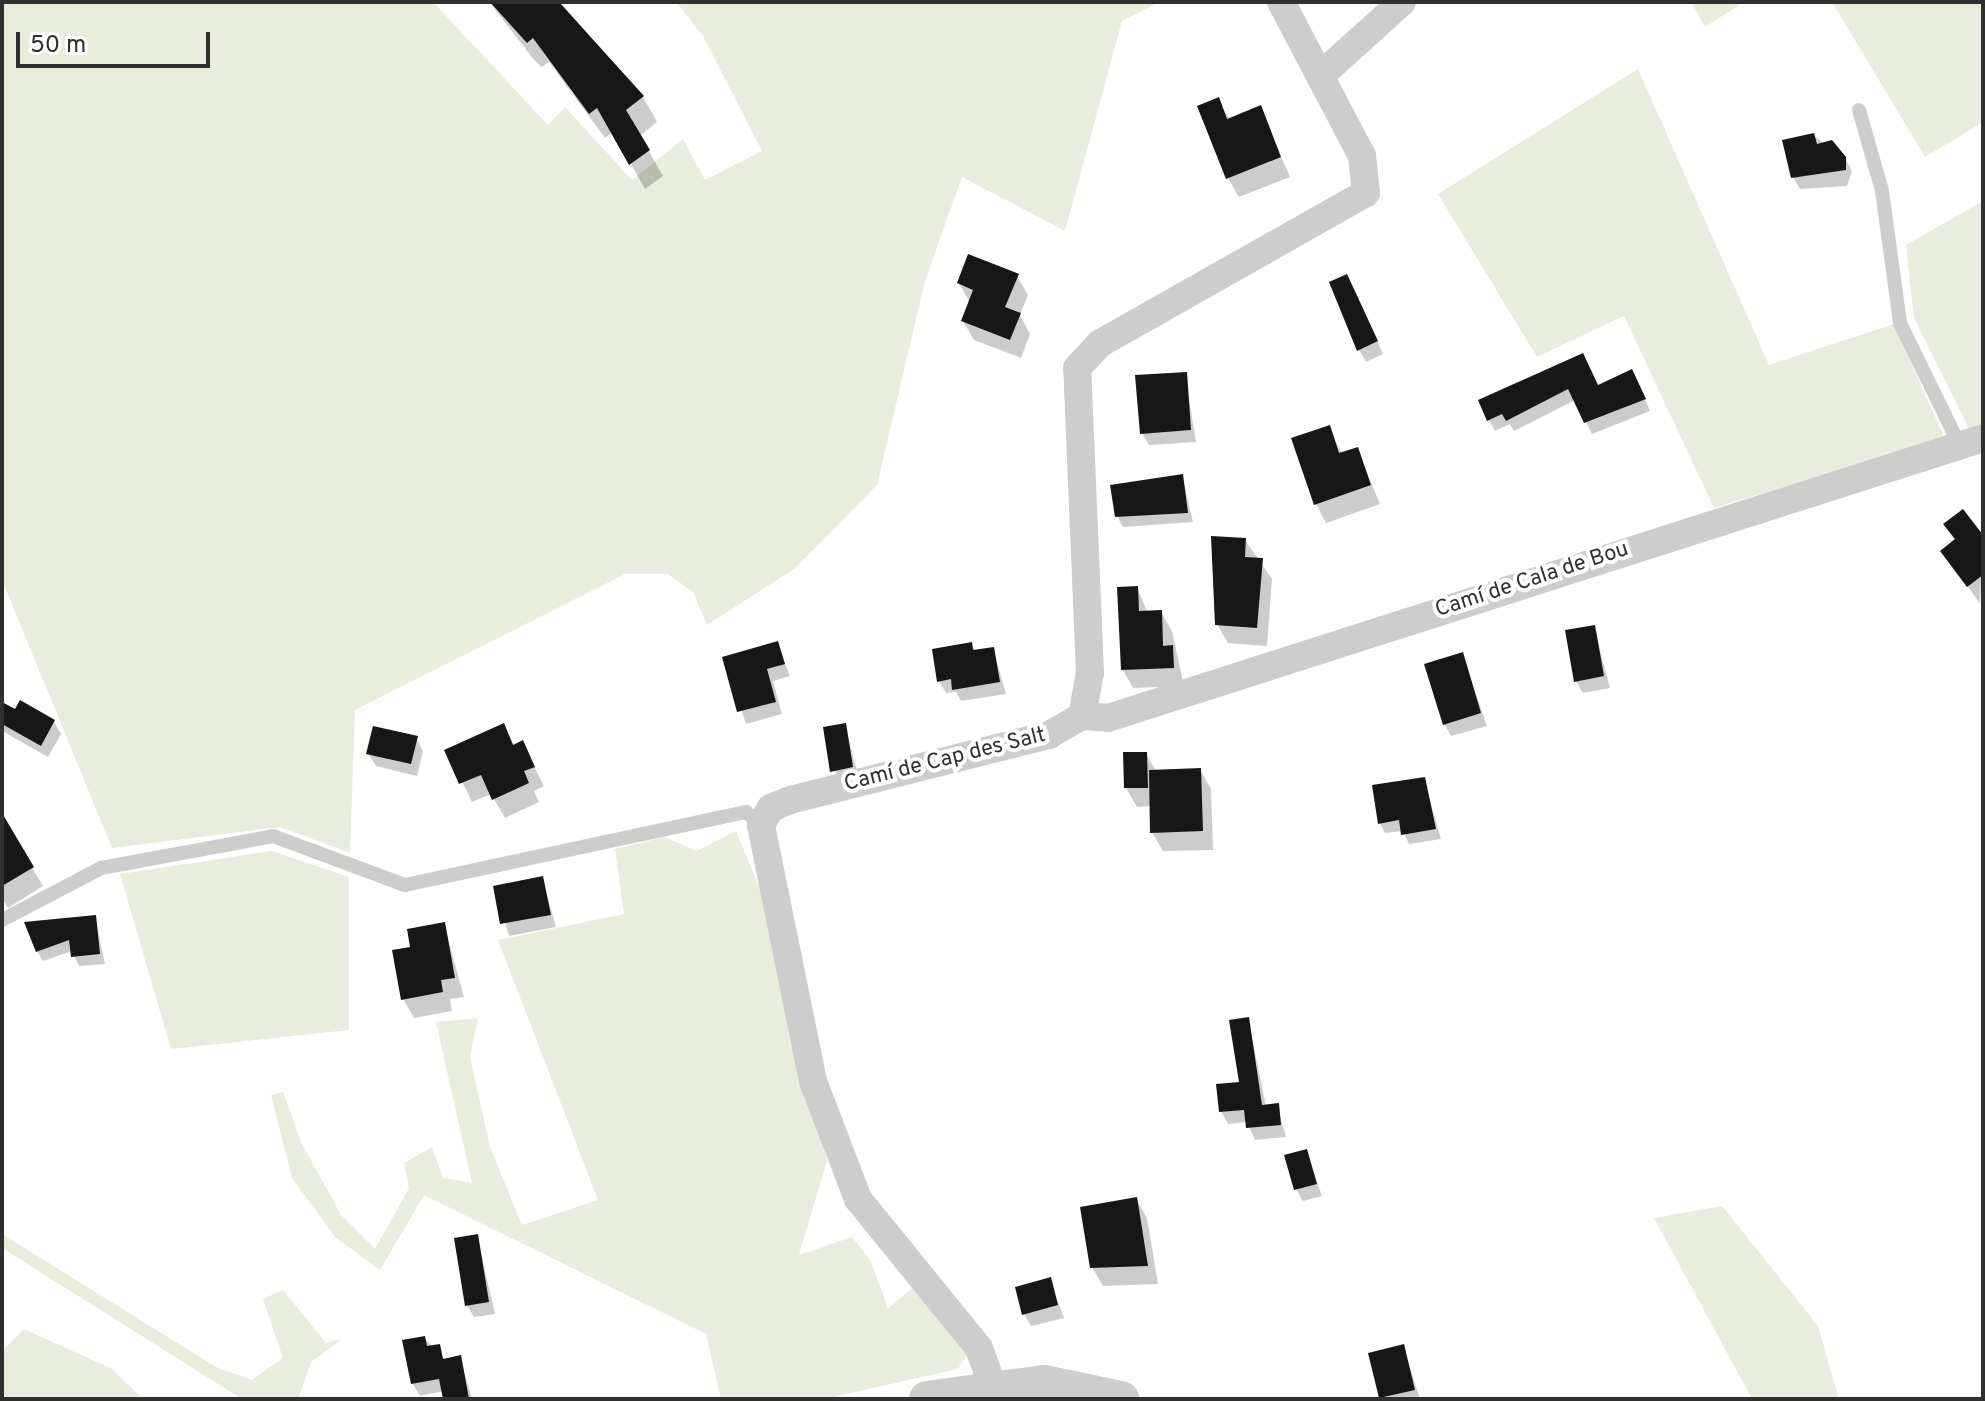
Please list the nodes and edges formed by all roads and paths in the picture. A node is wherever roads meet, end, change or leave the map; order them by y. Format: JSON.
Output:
{"nodes":[{"id":1,"x":1281,"y":2,"type":"edge"},
{"id":2,"x":1402,"y":2,"type":"edge"},
{"id":3,"x":1320,"y":76,"type":"junction"},
{"id":4,"x":1859,"y":110,"type":"dead end"},
{"id":5,"x":1971,"y":441,"type":"edge"},
{"id":6,"x":1082,"y":716,"type":"junction"},
{"id":7,"x":761,"y":825,"type":"junction"},
{"id":8,"x":2,"y":920,"type":"edge"},
{"id":9,"x":992,"y":1384,"type":"junction"},
{"id":10,"x":927,"y":1399,"type":"edge"},
{"id":11,"x":1121,"y":1399,"type":"edge"}],
"edges":[{"from":1,"to":3,"type":"street"},
{"from":2,"to":3,"type":"street"},
{"from":3,"to":6,"type":"street"},
{"from":4,"to":5,"type":"lane"},
{"from":5,"to":6,"type":"street","name":"Camí de Cala de Bou"},
{"from":6,"to":7,"type":"street","name":"Camí de Cap des Salt"},
{"from":7,"to":8,"type":"lane"},
{"from":7,"to":9,"type":"street"},
{"from":9,"to":10,"type":"street"},
{"from":9,"to":11,"type":"street"}]}
